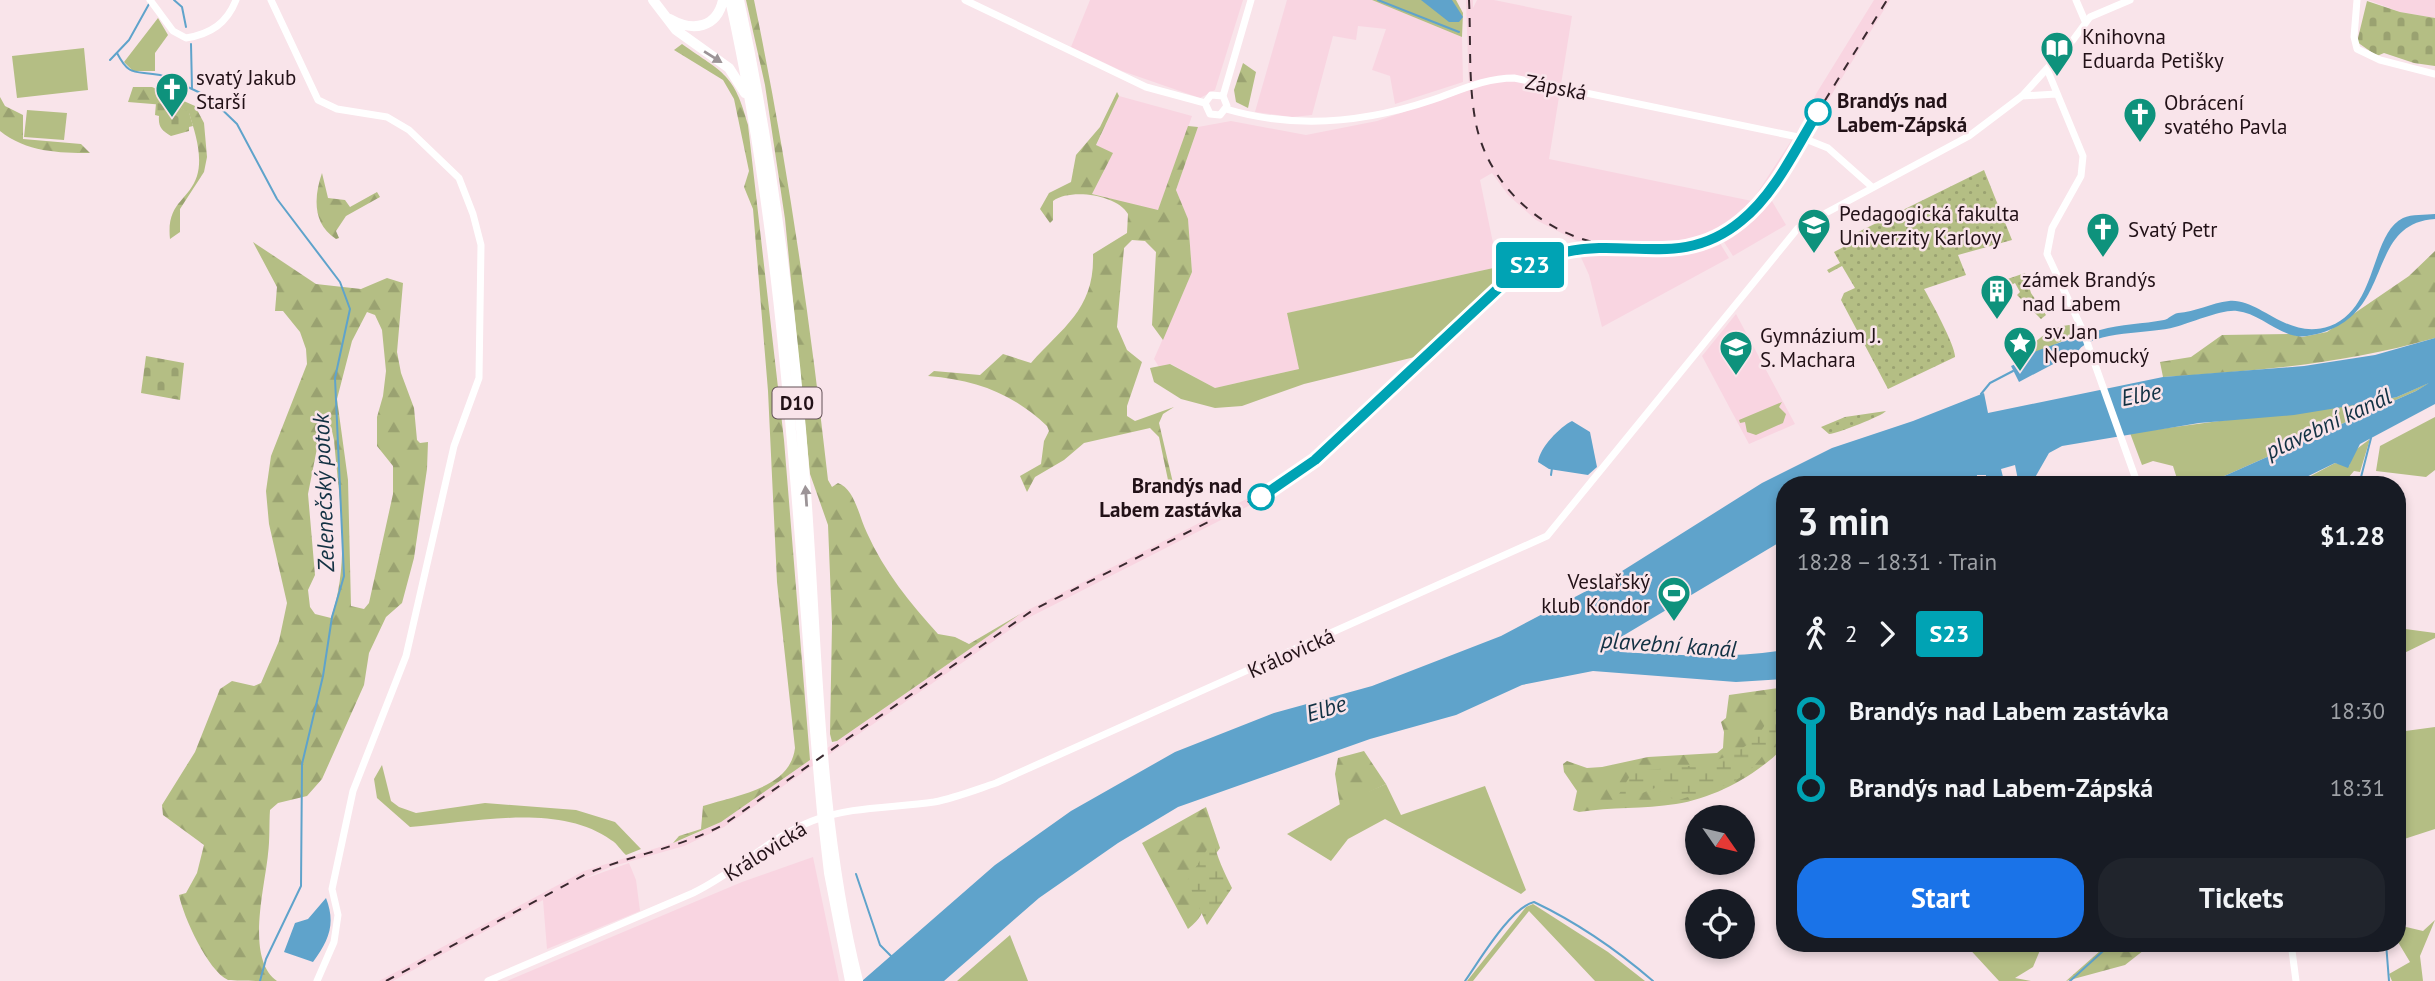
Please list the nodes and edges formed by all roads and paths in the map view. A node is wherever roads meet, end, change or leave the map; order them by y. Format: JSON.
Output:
{"nodes":[{"id":1,"x":236,"y":0,"type":"edge"},
{"id":2,"x":271,"y":0,"type":"edge"},
{"id":3,"x":653,"y":0,"type":"edge"},
{"id":4,"x":723,"y":0,"type":"edge"},
{"id":5,"x":730,"y":0,"type":"edge"},
{"id":6,"x":739,"y":0,"type":"edge"},
{"id":7,"x":965,"y":0,"type":"edge"},
{"id":8,"x":1251,"y":0,"type":"edge"},
{"id":9,"x":2076,"y":0,"type":"edge"},
{"id":10,"x":2130,"y":0,"type":"edge"},
{"id":11,"x":2357,"y":0,"type":"edge"},
{"id":12,"x":151,"y":2,"type":"edge"},
{"id":13,"x":662,"y":13,"type":"junction"},
{"id":14,"x":2085,"y":21,"type":"junction"},
{"id":15,"x":2047,"y":69,"type":"junction"},
{"id":16,"x":2435,"y":74,"type":"edge"},
{"id":17,"x":2056,"y":94,"type":"junction"},
{"id":18,"x":1223,"y":96,"type":"junction"},
{"id":19,"x":2022,"y":96,"type":"junction"},
{"id":20,"x":1205,"y":103,"type":"junction"},
{"id":21,"x":1226,"y":109,"type":"junction"},
{"id":22,"x":753,"y":117,"type":"junction"},
{"id":23,"x":1872,"y":187,"type":"junction"},
{"id":24,"x":2135,"y":476,"type":"edge"},
{"id":25,"x":826,"y":816,"type":"junction"},
{"id":26,"x":2292,"y":952,"type":"edge"},
{"id":27,"x":848,"y":955,"type":"junction"},
{"id":28,"x":317,"y":981,"type":"edge"},
{"id":29,"x":488,"y":981,"type":"edge"},
{"id":30,"x":850,"y":981,"type":"edge"},
{"id":31,"x":859,"y":981,"type":"edge"},
{"id":32,"x":2295,"y":981,"type":"edge"}],
"edges":[{"from":1,"to":12,"type":"main road"},
{"from":2,"to":28,"type":"main road"},
{"from":3,"to":13,"type":"highway"},
{"from":4,"to":13,"type":"highway"},
{"from":5,"to":22,"type":"highway","number":"D10"},
{"from":25,"to":6,"type":"highway","number":"D10","one_way":true},
{"from":7,"to":20,"type":"main road"},
{"from":8,"to":18,"type":"main road"},
{"from":9,"to":14,"type":"main road"},
{"from":10,"to":14,"type":"main road"},
{"from":11,"to":16,"type":"main road"},
{"from":13,"to":22,"type":"highway","one_way":true},
{"from":14,"to":15,"type":"main road","name":"Královická"},
{"from":15,"to":17,"type":"main road"},
{"from":15,"to":19,"type":"main road","name":"Královická"},
{"from":17,"to":19,"type":"main road"},
{"from":17,"to":24,"type":"main road"},
{"from":18,"to":20,"type":"main road"},
{"from":18,"to":21,"type":"main road"},
{"from":19,"to":23,"type":"main road","name":"Královická"},
{"from":20,"to":21,"type":"main road"},
{"from":21,"to":23,"type":"main road","name":"Zápská"},
{"from":22,"to":25,"type":"highway","number":"D10"},
{"from":23,"to":29,"type":"main road","name":"Královická"},
{"from":25,"to":27,"type":"highway","number":"D10"},
{"from":26,"to":32,"type":"main road"},
{"from":27,"to":30,"type":"highway","number":"D10"},
{"from":27,"to":31,"type":"highway","number":"D10"}]}
